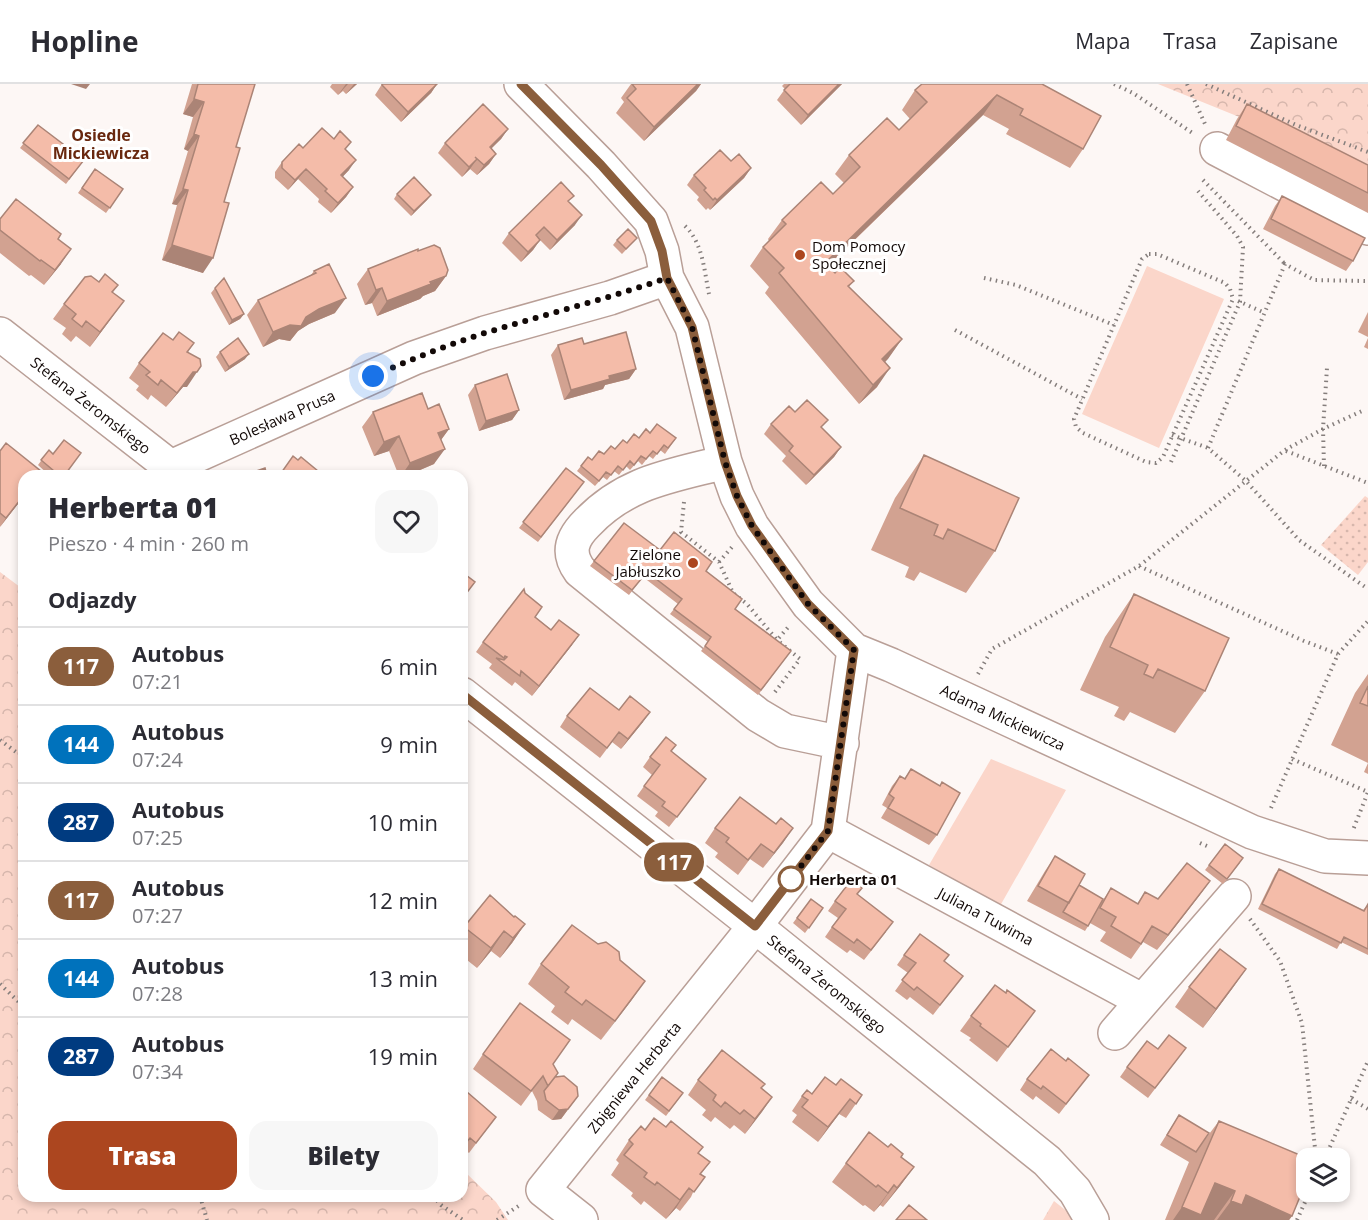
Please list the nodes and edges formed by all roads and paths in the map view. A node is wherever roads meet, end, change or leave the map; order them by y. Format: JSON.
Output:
{"nodes":[{"id":1,"x":520,"y":84,"type":"edge"},
{"id":2,"x":1114,"y":84,"type":"edge"},
{"id":3,"x":1187,"y":84,"type":"edge"},
{"id":4,"x":1206,"y":84,"type":"edge"},
{"id":5,"x":1217,"y":149,"type":"junction"},
{"id":6,"x":1368,"y":152,"type":"edge"},
{"id":7,"x":1203,"y":180,"type":"dead end"},
{"id":8,"x":1198,"y":191,"type":"dead end"},
{"id":9,"x":1368,"y":228,"type":"edge"},
{"id":10,"x":1285,"y":264,"type":"junction"},
{"id":11,"x":667,"y":278,"type":"junction"},
{"id":12,"x":984,"y":278,"type":"dead end"},
{"id":13,"x":1365,"y":281,"type":"dead end"},
{"id":14,"x":1233,"y":299,"type":"junction"},
{"id":15,"x":1240,"y":302,"type":"junction"},
{"id":16,"x":1265,"y":313,"type":"junction"},
{"id":17,"x":1114,"y":325,"type":"junction"},
{"id":18,"x":955,"y":330,"type":"dead end"},
{"id":19,"x":0,"y":334,"type":"edge"},
{"id":20,"x":1327,"y":368,"type":"dead end"},
{"id":21,"x":1082,"y":399,"type":"junction"},
{"id":22,"x":1362,"y":411,"type":"dead end"},
{"id":23,"x":1323,"y":429,"type":"junction"},
{"id":24,"x":1172,"y":435,"type":"junction"},
{"id":25,"x":1182,"y":438,"type":"junction"},
{"id":26,"x":1208,"y":448,"type":"junction"},
{"id":27,"x":1285,"y":450,"type":"junction"},
{"id":28,"x":725,"y":462,"type":"junction"},
{"id":29,"x":1171,"y":462,"type":"dead end"},
{"id":30,"x":1324,"y":466,"type":"junction"},
{"id":31,"x":175,"y":470,"type":"edge"},
{"id":32,"x":178,"y":470,"type":"edge"},
{"id":33,"x":688,"y":471,"type":"junction"},
{"id":34,"x":1246,"y":481,"type":"junction"},
{"id":35,"x":1368,"y":483,"type":"edge"},
{"id":36,"x":727,"y":552,"type":"dead end"},
{"id":37,"x":719,"y":562,"type":"junction"},
{"id":38,"x":1139,"y":566,"type":"junction"},
{"id":39,"x":1368,"y":589,"type":"edge"},
{"id":40,"x":1368,"y":621,"type":"edge"},
{"id":41,"x":786,"y":629,"type":"dead end"},
{"id":42,"x":777,"y":640,"type":"junction"},
{"id":43,"x":854,"y":650,"type":"junction"},
{"id":44,"x":1338,"y":654,"type":"junction"},
{"id":45,"x":977,"y":677,"type":"dead end"},
{"id":46,"x":468,"y":699,"type":"edge"},
{"id":47,"x":758,"y":715,"type":"junction"},
{"id":48,"x":0,"y":740,"type":"edge"},
{"id":49,"x":842,"y":743,"type":"junction"},
{"id":50,"x":18,"y":754,"type":"edge"},
{"id":51,"x":1292,"y":759,"type":"junction"},
{"id":52,"x":1272,"y":806,"type":"dead end"},
{"id":53,"x":828,"y":831,"type":"junction"},
{"id":54,"x":1343,"y":832,"type":"dead end"},
{"id":55,"x":1360,"y":841,"type":"edge"},
{"id":56,"x":1234,"y":896,"type":"dead end"},
{"id":57,"x":755,"y":926,"type":"junction"},
{"id":58,"x":1280,"y":961,"type":"dead end"},
{"id":59,"x":0,"y":984,"type":"edge"},
{"id":60,"x":18,"y":1001,"type":"edge"},
{"id":61,"x":1143,"y":1001,"type":"junction"},
{"id":62,"x":1115,"y":1033,"type":"dead end"},
{"id":63,"x":1368,"y":1061,"type":"edge"},
{"id":64,"x":1352,"y":1099,"type":"junction"},
{"id":65,"x":1368,"y":1109,"type":"edge"},
{"id":66,"x":1315,"y":1148,"type":"edge"},
{"id":67,"x":1330,"y":1148,"type":"edge"},
{"id":68,"x":202,"y":1202,"type":"edge"},
{"id":69,"x":438,"y":1202,"type":"edge"},
{"id":70,"x":1306,"y":1202,"type":"edge"},
{"id":71,"x":207,"y":1220,"type":"edge"},
{"id":72,"x":463,"y":1220,"type":"edge"},
{"id":73,"x":581,"y":1220,"type":"edge"},
{"id":74,"x":1092,"y":1220,"type":"edge"},
{"id":75,"x":1298,"y":1220,"type":"edge"}],
"edges":[{"from":1,"to":11,"type":"street","name":"Adama Mickiewicza"},
{"from":2,"to":5,"type":"path"},
{"from":3,"to":5,"type":"path"},
{"from":4,"to":6,"type":"path"},
{"from":5,"to":9,"type":"street"},
{"from":7,"to":10,"type":"path"},
{"from":8,"to":15,"type":"path"},
{"from":10,"to":13,"type":"path"},
{"from":10,"to":16,"type":"path"},
{"from":11,"to":28,"type":"street","name":"Adama Mickiewicza"},
{"from":11,"to":32,"type":"street","name":"Bolesława Prusa"},
{"from":12,"to":17,"type":"path"},
{"from":14,"to":15,"type":"path"},
{"from":14,"to":17,"type":"path"},
{"from":14,"to":24,"type":"path"},
{"from":15,"to":16,"type":"path"},
{"from":15,"to":25,"type":"path"},
{"from":16,"to":26,"type":"path"},
{"from":17,"to":21,"type":"path"},
{"from":18,"to":21,"type":"path"},
{"from":19,"to":31,"type":"street","name":"Stefana Żeromskiego"},
{"from":20,"to":23,"type":"path"},
{"from":21,"to":24,"type":"path"},
{"from":22,"to":23,"type":"path"},
{"from":23,"to":27,"type":"path"},
{"from":23,"to":30,"type":"path"},
{"from":24,"to":25,"type":"path"},
{"from":25,"to":26,"type":"path"},
{"from":25,"to":29,"type":"path"},
{"from":26,"to":34,"type":"path"},
{"from":27,"to":30,"type":"path"},
{"from":27,"to":34,"type":"path"},
{"from":28,"to":33,"type":"street"},
{"from":28,"to":43,"type":"street","name":"Adama Mickiewicza"},
{"from":30,"to":35,"type":"path"},
{"from":33,"to":37,"type":"path"},
{"from":33,"to":47,"type":"street"},
{"from":34,"to":38,"type":"path"},
{"from":34,"to":39,"type":"path"},
{"from":36,"to":37,"type":"path"},
{"from":37,"to":42,"type":"path"},
{"from":38,"to":44,"type":"path"},
{"from":38,"to":45,"type":"path"},
{"from":40,"to":44,"type":"path"},
{"from":41,"to":42,"type":"path"},
{"from":42,"to":47,"type":"path"},
{"from":43,"to":49,"type":"street"},
{"from":43,"to":55,"type":"street","name":"Adama Mickiewicza"},
{"from":44,"to":51,"type":"path"},
{"from":46,"to":57,"type":"street","name":"Stefana Żeromskiego"},
{"from":47,"to":49,"type":"street"},
{"from":48,"to":50,"type":"path"},
{"from":49,"to":53,"type":"street"},
{"from":51,"to":52,"type":"path"},
{"from":51,"to":55,"type":"path"},
{"from":53,"to":57,"type":"street"},
{"from":53,"to":61,"type":"street","name":"Juliana Tuwima"},
{"from":54,"to":55,"type":"path"},
{"from":56,"to":61,"type":"street"},
{"from":57,"to":73,"type":"street","name":"Zbigniewa Herberta"},
{"from":57,"to":74,"type":"street","name":"Stefana Żeromskiego"},
{"from":58,"to":66,"type":"path"},
{"from":59,"to":60,"type":"path"},
{"from":61,"to":62,"type":"street"},
{"from":63,"to":64,"type":"path"},
{"from":64,"to":65,"type":"path"},
{"from":64,"to":67,"type":"path"},
{"from":68,"to":71,"type":"path"},
{"from":69,"to":72,"type":"path"},
{"from":70,"to":75,"type":"path"}]}
